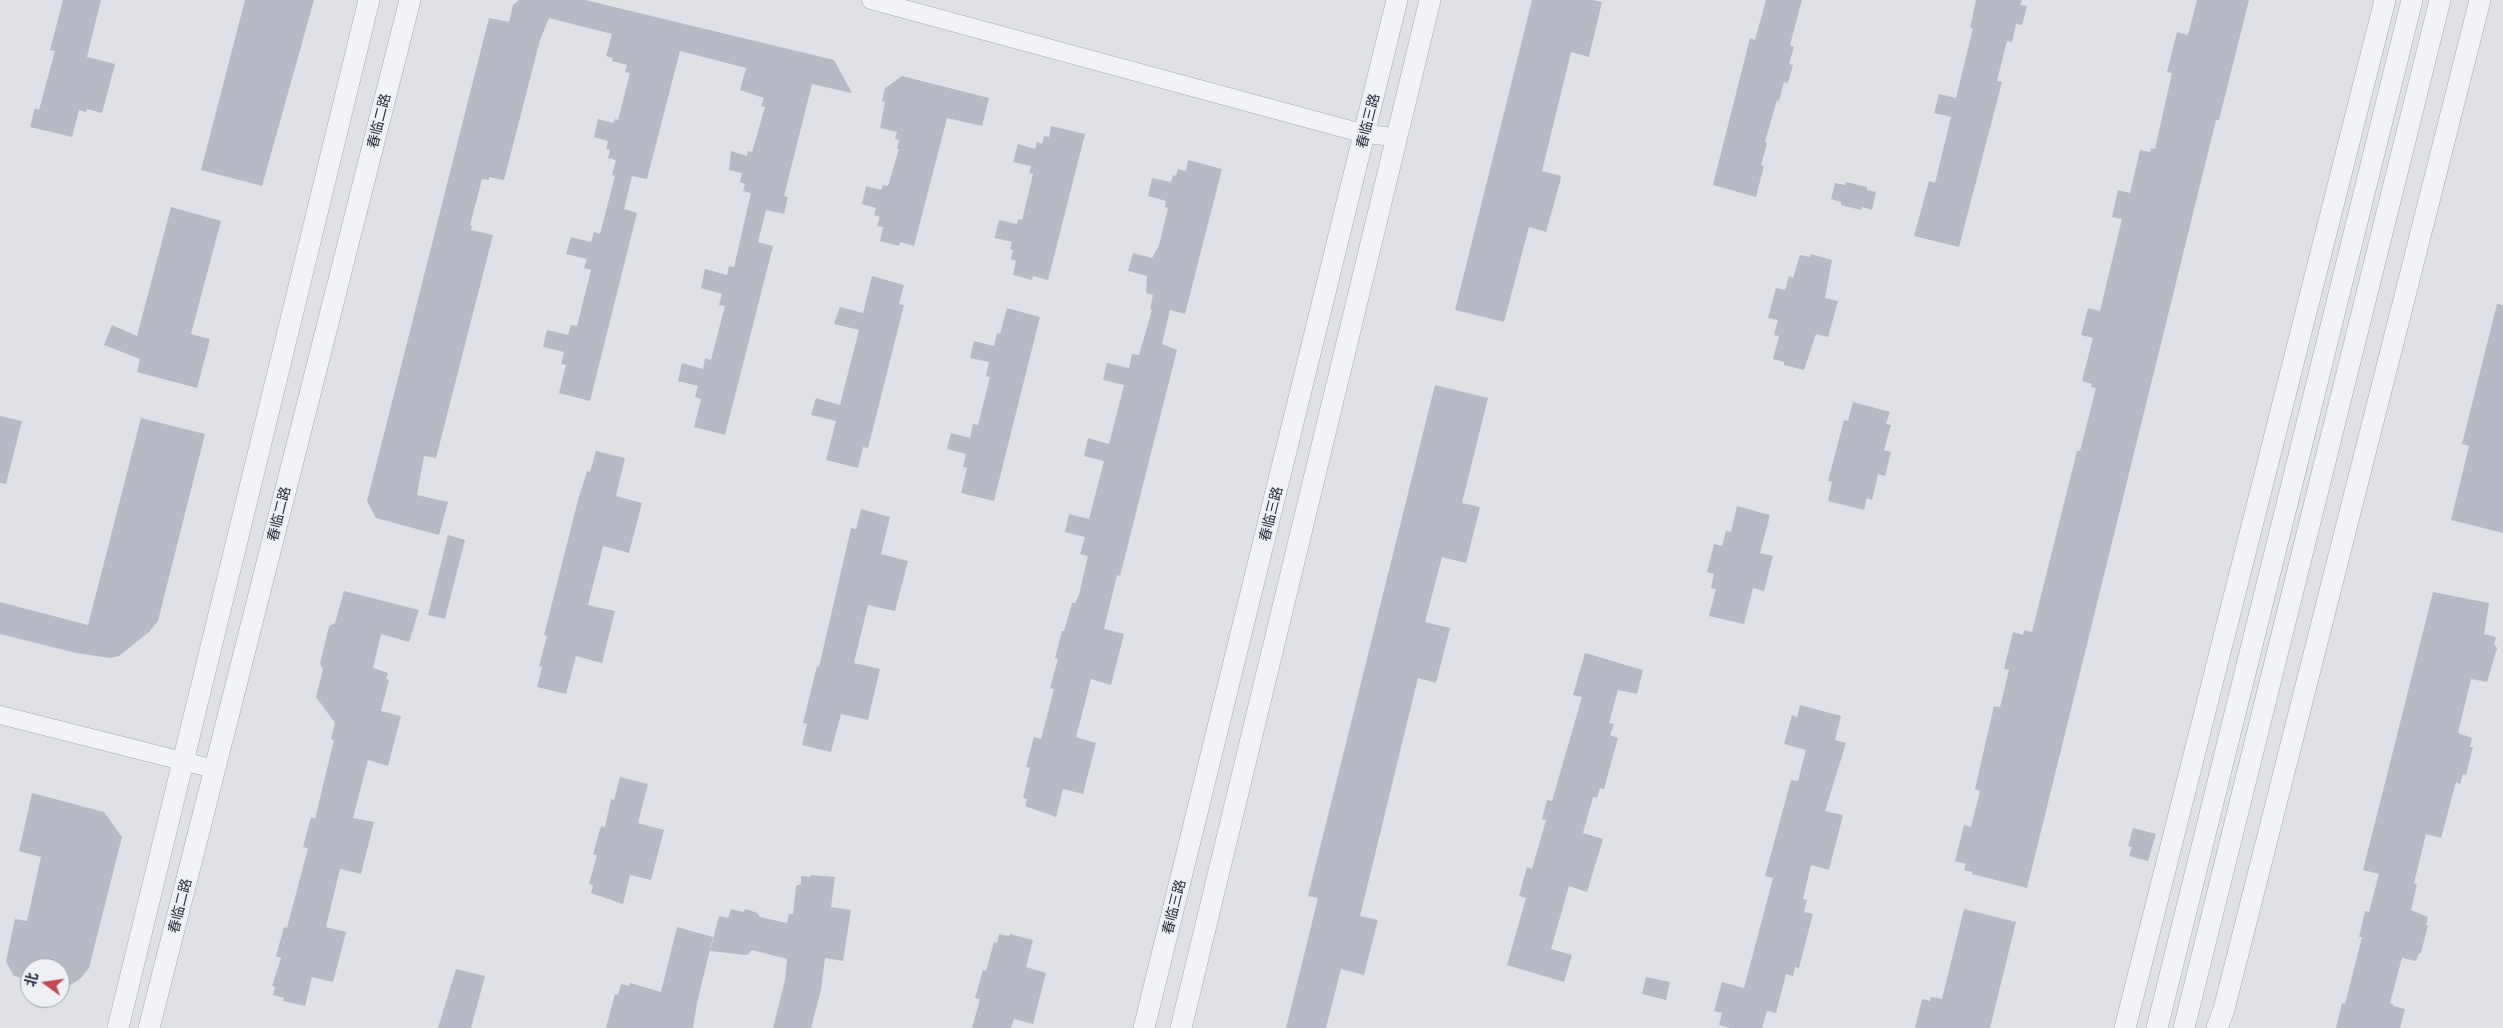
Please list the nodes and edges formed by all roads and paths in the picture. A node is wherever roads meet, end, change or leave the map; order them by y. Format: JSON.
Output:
{"nodes":[{"id":1,"x":369,"y":0,"type":"edge"},
{"id":2,"x":410,"y":0,"type":"edge"},
{"id":3,"x":871,"y":0,"type":"edge"},
{"id":4,"x":1397,"y":0,"type":"edge"},
{"id":5,"x":1430,"y":0,"type":"edge"},
{"id":6,"x":2385,"y":0,"type":"edge"},
{"id":7,"x":2412,"y":0,"type":"edge"},
{"id":8,"x":2440,"y":0,"type":"edge"},
{"id":9,"x":2480,"y":0,"type":"edge"},
{"id":10,"x":1365,"y":134,"type":"junction"},
{"id":11,"x":1396,"y":137,"type":"junction"},
{"id":12,"x":0,"y":715,"type":"edge"},
{"id":13,"x":185,"y":761,"type":"junction"},
{"id":14,"x":214,"y":769,"type":"junction"},
{"id":15,"x":118,"y":1028,"type":"edge"},
{"id":16,"x":149,"y":1028,"type":"edge"},
{"id":17,"x":1144,"y":1028,"type":"edge"},
{"id":18,"x":1181,"y":1028,"type":"edge"},
{"id":19,"x":2126,"y":1028,"type":"edge"},
{"id":20,"x":2157,"y":1028,"type":"edge"},
{"id":21,"x":2184,"y":1028,"type":"edge"},
{"id":22,"x":2217,"y":1028,"type":"edge"}],
"edges":[{"from":1,"to":13,"type":"street"},
{"from":2,"to":14,"type":"street","name":"春临二路"},
{"from":3,"to":10,"type":"street"},
{"from":4,"to":10,"type":"street","name":"春临三路"},
{"from":5,"to":11,"type":"street"},
{"from":6,"to":19,"type":"street"},
{"from":7,"to":20,"type":"street"},
{"from":8,"to":21,"type":"street"},
{"from":9,"to":22,"type":"street"},
{"from":10,"to":11,"type":"street"},
{"from":10,"to":17,"type":"street","name":"春临三路"},
{"from":11,"to":18,"type":"street"},
{"from":12,"to":13,"type":"street"},
{"from":13,"to":14,"type":"street"},
{"from":13,"to":15,"type":"street"},
{"from":14,"to":16,"type":"street","name":"春临二路"}]}
